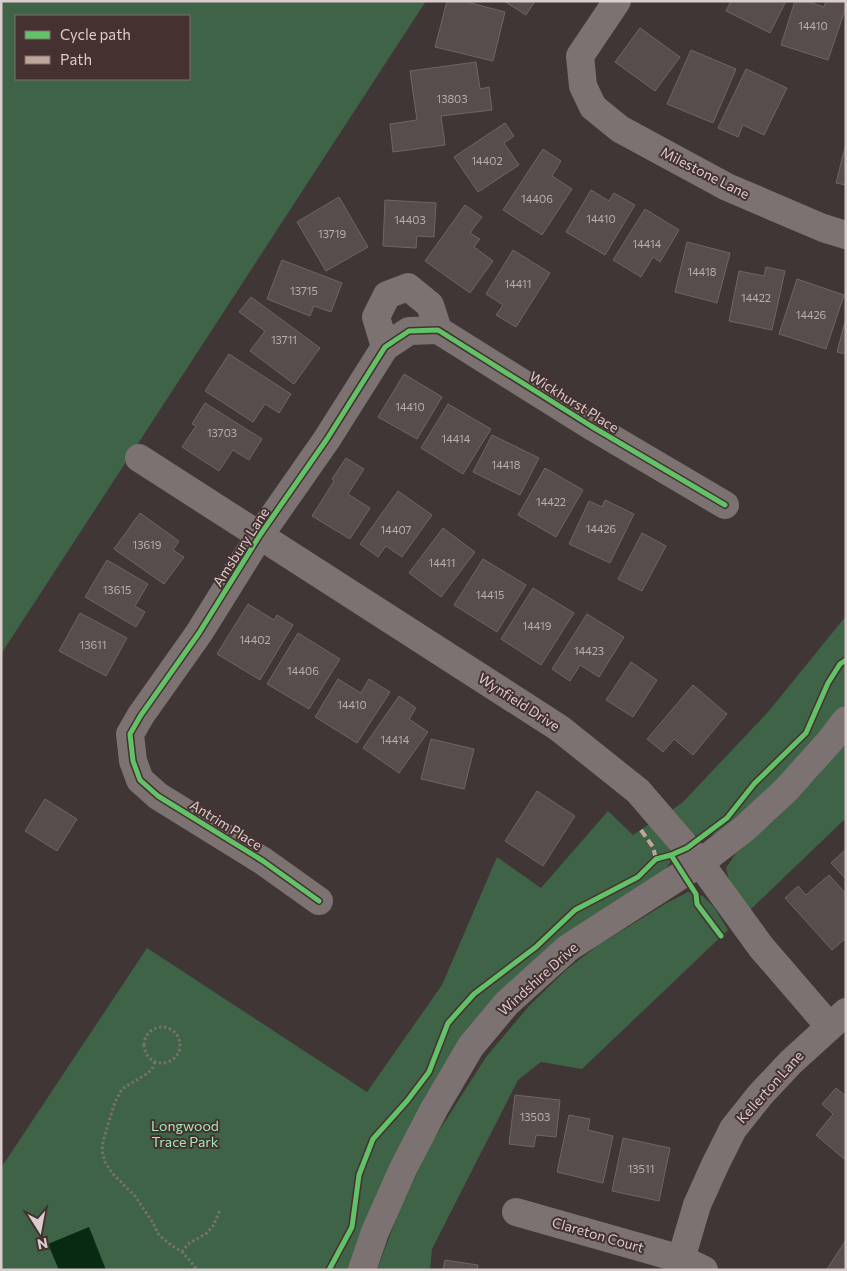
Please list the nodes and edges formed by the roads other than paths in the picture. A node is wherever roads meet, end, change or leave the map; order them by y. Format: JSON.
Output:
{"nodes":[{"id":1,"x":617,"y":1,"type":"edge"},
{"id":2,"x":846,"y":235,"type":"edge"},
{"id":3,"x":438,"y":330,"type":"junction"},
{"id":4,"x":385,"y":347,"type":"junction"},
{"id":5,"x":138,"y":458,"type":"dead end"},
{"id":6,"x":725,"y":505,"type":"dead end"},
{"id":7,"x":260,"y":535,"type":"junction"},
{"id":8,"x":846,"y":720,"type":"edge"},
{"id":9,"x":133,"y":761,"type":"joint"},
{"id":10,"x":700,"y":863,"type":"junction"},
{"id":11,"x":319,"y":901,"type":"dead end"},
{"id":12,"x":837,"y":1019,"type":"edge"},
{"id":13,"x":516,"y":1212,"type":"dead end"},
{"id":14,"x":692,"y":1264,"type":"edge"},
{"id":15,"x":362,"y":1270,"type":"edge"}],
"edges":[{"from":1,"to":2,"type":"street","name":"Milestone Lane"},
{"from":3,"to":4,"type":"street","name":"Amsbury Lane"},
{"from":3,"to":4,"type":"street"},
{"from":3,"to":6,"type":"street","name":"Wickhurst Place"},
{"from":4,"to":7,"type":"street","name":"Amsbury Lane"},
{"from":5,"to":7,"type":"street","name":"Wynfield Drive"},
{"from":7,"to":9,"type":"street","name":"Amsbury Lane"},
{"from":7,"to":10,"type":"street","name":"Wynfield Drive"},
{"from":8,"to":10,"type":"street","name":"Windshire Drive"},
{"from":9,"to":11,"type":"street","name":"Antrim Place"},
{"from":10,"to":12,"type":"street","name":"Wynfield Drive"},
{"from":10,"to":15,"type":"street","name":"Windshire Drive"},
{"from":12,"to":14,"type":"street","name":"Kellerton Lane"},
{"from":13,"to":14,"type":"street","name":"Clareton Court"}]}
